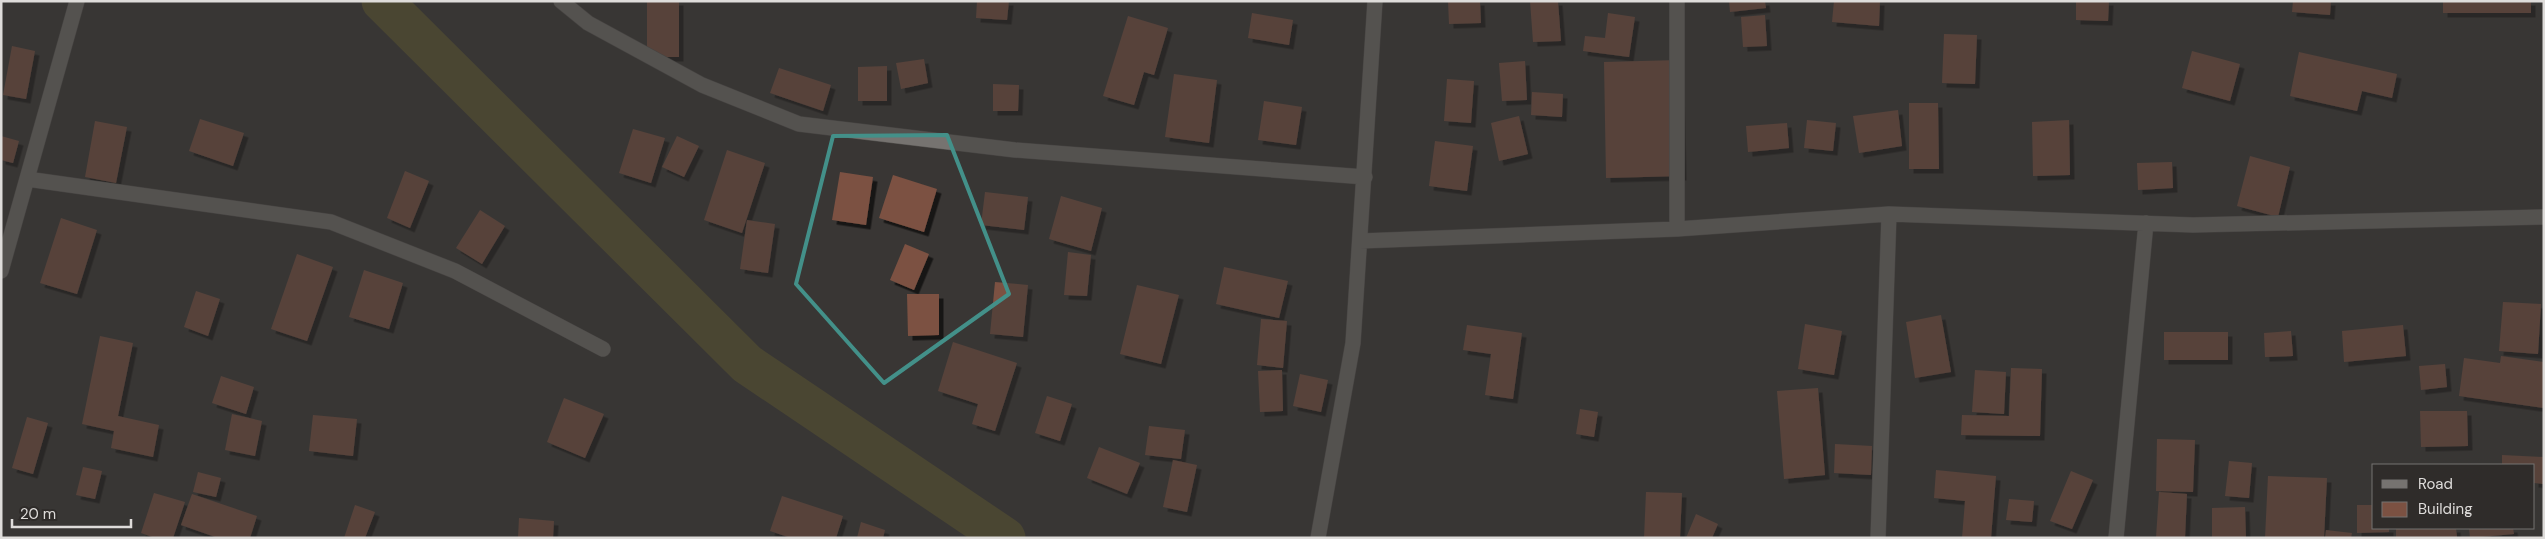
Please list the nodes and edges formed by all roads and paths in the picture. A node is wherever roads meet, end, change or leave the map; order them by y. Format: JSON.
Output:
{"nodes":[{"id":1,"x":77,"y":1,"type":"edge"},
{"id":2,"x":561,"y":1,"type":"edge"},
{"id":3,"x":1375,"y":1,"type":"edge"},
{"id":4,"x":1677,"y":1,"type":"edge"},
{"id":5,"x":1365,"y":176,"type":"junction"},
{"id":6,"x":27,"y":179,"type":"junction"},
{"id":7,"x":1889,"y":214,"type":"junction"},
{"id":8,"x":2544,"y":217,"type":"edge"},
{"id":9,"x":2146,"y":223,"type":"junction"},
{"id":10,"x":1677,"y":229,"type":"junction"},
{"id":11,"x":1360,"y":241,"type":"junction"},
{"id":12,"x":1,"y":272,"type":"edge"},
{"id":13,"x":603,"y":349,"type":"dead end"},
{"id":14,"x":1318,"y":538,"type":"edge"},
{"id":15,"x":1878,"y":538,"type":"edge"},
{"id":16,"x":2116,"y":538,"type":"edge"}],
"edges":[{"from":1,"to":6,"type":"street"},
{"from":2,"to":5,"type":"street"},
{"from":3,"to":5,"type":"street"},
{"from":4,"to":10,"type":"street"},
{"from":5,"to":11,"type":"street"},
{"from":6,"to":12,"type":"street"},
{"from":6,"to":13,"type":"street"},
{"from":7,"to":9,"type":"street"},
{"from":7,"to":10,"type":"street"},
{"from":7,"to":15,"type":"street"},
{"from":8,"to":9,"type":"street"},
{"from":9,"to":16,"type":"street"},
{"from":10,"to":11,"type":"street"},
{"from":11,"to":14,"type":"street"}]}
